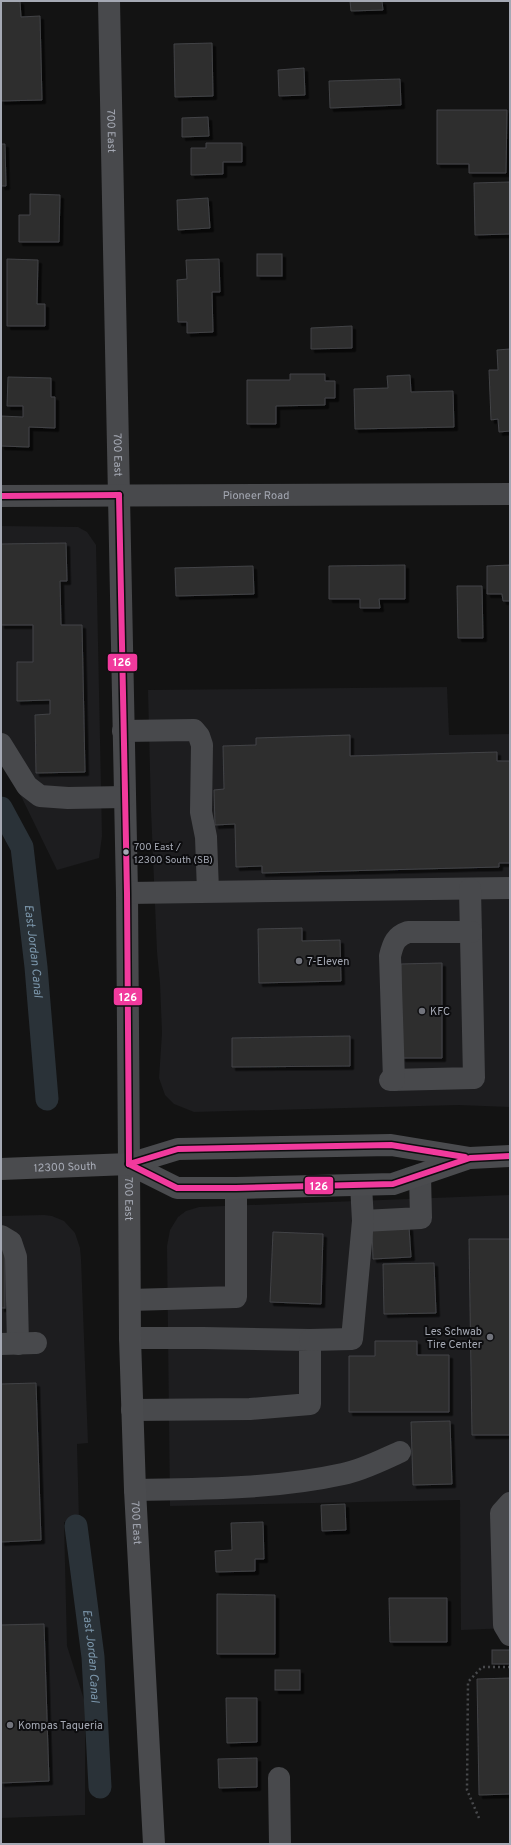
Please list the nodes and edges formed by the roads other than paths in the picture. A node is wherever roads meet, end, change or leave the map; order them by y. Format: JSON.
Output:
{"nodes":[{"id":1,"x":109,"y":1,"type":"edge"},
{"id":2,"x":510,"y":494,"type":"edge"},
{"id":3,"x":119,"y":495,"type":"junction"},
{"id":4,"x":1,"y":496,"type":"edge"},
{"id":5,"x":123,"y":732,"type":"junction"},
{"id":6,"x":1,"y":744,"type":"edge"},
{"id":7,"x":125,"y":796,"type":"junction"},
{"id":8,"x":470,"y":888,"type":"junction"},
{"id":9,"x":510,"y":888,"type":"edge"},
{"id":10,"x":208,"y":891,"type":"junction"},
{"id":11,"x":127,"y":893,"type":"junction"},
{"id":12,"x":471,"y":932,"type":"junction"},
{"id":13,"x":510,"y":1156,"type":"edge"},
{"id":14,"x":470,"y":1158,"type":"junction"},
{"id":15,"x":129,"y":1164,"type":"junction"},
{"id":16,"x":1,"y":1169,"type":"edge"},
{"id":17,"x":420,"y":1175,"type":"junction"},
{"id":18,"x":361,"y":1185,"type":"junction"},
{"id":19,"x":236,"y":1188,"type":"junction"},
{"id":20,"x":363,"y":1220,"type":"junction"},
{"id":21,"x":1,"y":1236,"type":"edge"},
{"id":22,"x":130,"y":1300,"type":"junction"},
{"id":23,"x":130,"y":1338,"type":"junction"},
{"id":24,"x":310,"y":1340,"type":"junction"},
{"id":25,"x":18,"y":1344,"type":"edge"},
{"id":26,"x":132,"y":1410,"type":"junction"},
{"id":27,"x":400,"y":1452,"type":"dead end"},
{"id":28,"x":134,"y":1490,"type":"junction"},
{"id":29,"x":510,"y":1503,"type":"edge"},
{"id":30,"x":510,"y":1635,"type":"edge"},
{"id":31,"x":279,"y":1778,"type":"dead end"},
{"id":32,"x":154,"y":1844,"type":"edge"},
{"id":33,"x":280,"y":1844,"type":"edge"}],
"edges":[{"from":1,"to":3,"type":"street","name":"700 East"},
{"from":2,"to":3,"type":"street","name":"Pioneer Road"},
{"from":3,"to":4,"type":"street","name":"Pioneer Road"},
{"from":3,"to":5,"type":"street","name":"700 East"},
{"from":5,"to":7,"type":"street","name":"700 East"},
{"from":5,"to":10,"type":"street"},
{"from":6,"to":7,"type":"street"},
{"from":7,"to":11,"type":"street","name":"700 East"},
{"from":8,"to":9,"type":"street"},
{"from":8,"to":10,"type":"street"},
{"from":8,"to":12,"type":"street"},
{"from":10,"to":11,"type":"street"},
{"from":11,"to":15,"type":"street","name":"700 East"},
{"from":12,"to":12,"type":"street"},
{"from":13,"to":14,"type":"main road","name":"12300 South"},
{"from":14,"to":15,"type":"main road","name":"12300 South"},
{"from":14,"to":17,"type":"main road","name":"12300 South"},
{"from":15,"to":16,"type":"main road","name":"12300 South"},
{"from":15,"to":19,"type":"main road","name":"12300 South"},
{"from":15,"to":22,"type":"main road","name":"700 East"},
{"from":17,"to":18,"type":"main road","name":"12300 South"},
{"from":17,"to":20,"type":"street"},
{"from":18,"to":19,"type":"main road","name":"12300 South"},
{"from":18,"to":20,"type":"street"},
{"from":19,"to":22,"type":"street"},
{"from":20,"to":24,"type":"street"},
{"from":21,"to":25,"type":"street"},
{"from":22,"to":23,"type":"main road","name":"700 East"},
{"from":23,"to":24,"type":"street"},
{"from":23,"to":26,"type":"main road","name":"700 East"},
{"from":24,"to":26,"type":"street"},
{"from":26,"to":28,"type":"main road","name":"700 East"},
{"from":27,"to":28,"type":"street"},
{"from":28,"to":32,"type":"main road","name":"700 East"},
{"from":29,"to":30,"type":"street"},
{"from":31,"to":33,"type":"street"}]}
